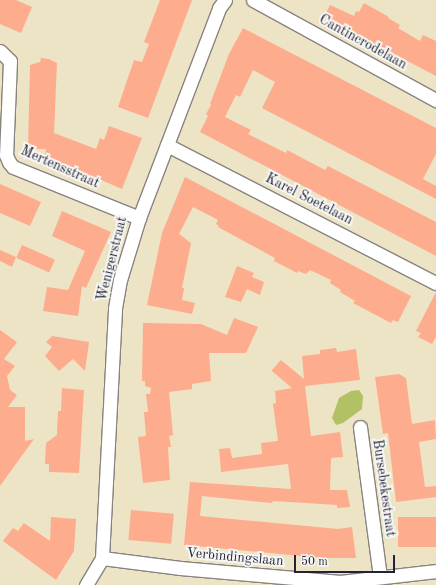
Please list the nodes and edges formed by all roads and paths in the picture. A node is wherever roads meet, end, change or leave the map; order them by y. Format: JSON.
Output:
{"nodes":[{"id":1,"x":224,"y":0,"type":"edge"},
{"id":2,"x":253,"y":0,"type":"edge"},
{"id":3,"x":0,"y":51,"type":"edge"},
{"id":4,"x":436,"y":100,"type":"edge"},
{"id":5,"x":167,"y":145,"type":"junction"},
{"id":6,"x":139,"y":218,"type":"junction"},
{"id":7,"x":436,"y":283,"type":"edge"},
{"id":8,"x":360,"y":427,"type":"dead end"},
{"id":9,"x":102,"y":558,"type":"junction"},
{"id":10,"x":436,"y":571,"type":"edge"},
{"id":11,"x":380,"y":577,"type":"junction"},
{"id":12,"x":86,"y":585,"type":"edge"}],
"edges":[{"from":1,"to":5,"type":"street","name":"Wenigerstraat"},
{"from":2,"to":4,"type":"street","name":"Cantincrodelaan"},
{"from":3,"to":6,"type":"street","name":"Mertensstraat"},
{"from":5,"to":6,"type":"street","name":"Wenigerstraat"},
{"from":5,"to":7,"type":"street","name":"Karel Soetelaan"},
{"from":6,"to":9,"type":"street","name":"Wenigerstraat"},
{"from":8,"to":11,"type":"street","name":"Bursebekestraat"},
{"from":9,"to":11,"type":"street","name":"Verbindingslaan"},
{"from":9,"to":12,"type":"street","name":"Wenigerstraat"},
{"from":10,"to":11,"type":"street","name":"Verbindingslaan"}]}
